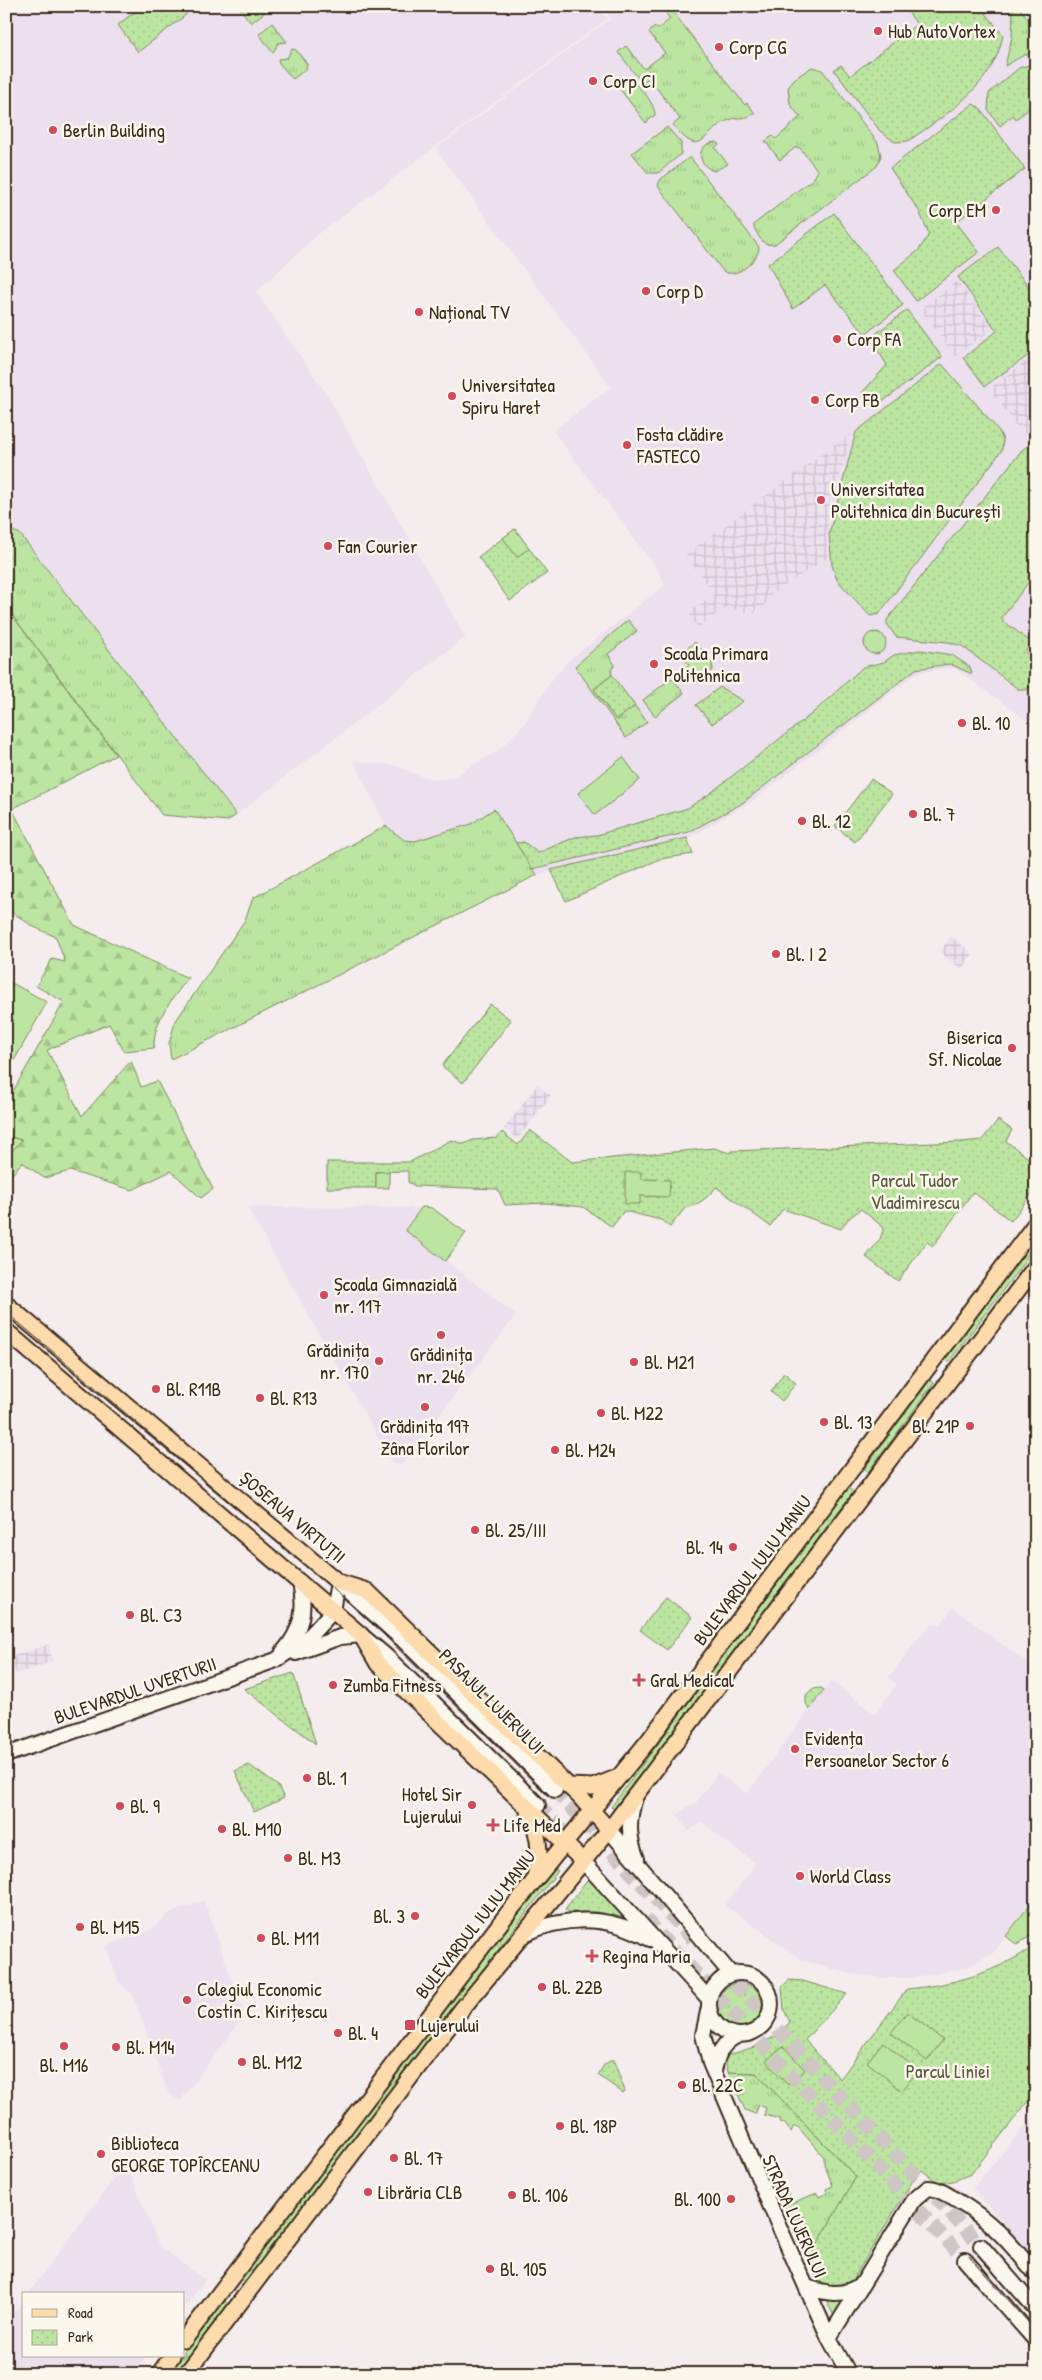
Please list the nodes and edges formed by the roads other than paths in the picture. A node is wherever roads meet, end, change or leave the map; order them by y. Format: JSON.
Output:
{"nodes":[{"id":1,"x":1036,"y":1223,"type":"edge"},
{"id":2,"x":1036,"y":1266,"type":"edge"},
{"id":3,"x":6,"y":1304,"type":"edge"},
{"id":4,"x":6,"y":1331,"type":"edge"},
{"id":5,"x":300,"y":1582,"type":"junction"},
{"id":6,"x":338,"y":1582,"type":"junction"},
{"id":7,"x":333,"y":1611,"type":"junction"},
{"id":8,"x":361,"y":1635,"type":"junction"},
{"id":9,"x":276,"y":1660,"type":"junction"},
{"id":10,"x":6,"y":1756,"type":"edge"},
{"id":11,"x":620,"y":1777,"type":"junction"},
{"id":12,"x":562,"y":1788,"type":"junction"},
{"id":13,"x":636,"y":1795,"type":"junction"},
{"id":14,"x":532,"y":1806,"type":"junction"},
{"id":15,"x":591,"y":1810,"type":"junction"},
{"id":16,"x":609,"y":1830,"type":"junction"},
{"id":17,"x":564,"y":1843,"type":"junction"},
{"id":18,"x":583,"y":1861,"type":"junction"},
{"id":19,"x":642,"y":1872,"type":"junction"},
{"id":20,"x":534,"y":1880,"type":"junction"},
{"id":21,"x":522,"y":1935,"type":"junction"},
{"id":22,"x":660,"y":1945,"type":"junction"},
{"id":23,"x":731,"y":1974,"type":"junction"},
{"id":24,"x":709,"y":2003,"type":"junction"},
{"id":25,"x":739,"y":2035,"type":"junction"},
{"id":26,"x":714,"y":2070,"type":"junction"},
{"id":27,"x":981,"y":2246,"type":"tunnel mouth"},
{"id":28,"x":965,"y":2260,"type":"tunnel mouth"},
{"id":29,"x":1036,"y":2274,"type":"edge"},
{"id":30,"x":864,"y":2282,"type":"junction"},
{"id":31,"x":806,"y":2287,"type":"junction"},
{"id":32,"x":1036,"y":2309,"type":"edge"},
{"id":33,"x":830,"y":2338,"type":"junction"},
{"id":34,"x":185,"y":2339,"type":"edge"},
{"id":35,"x":1036,"y":2340,"type":"edge"},
{"id":36,"x":171,"y":2358,"type":"edge"},
{"id":37,"x":159,"y":2374,"type":"edge"},
{"id":38,"x":186,"y":2374,"type":"edge"},
{"id":39,"x":849,"y":2374,"type":"edge"}],
"edges":[{"from":1,"to":11,"type":"main road","name":"BULEVARDUL IULIU MANIU"},
{"from":2,"to":13,"type":"main road"},
{"from":3,"to":6,"type":"main road","name":"ȘOSEAUA VIRTUȚII"},
{"from":4,"to":5,"type":"main road"},
{"from":5,"to":7,"type":"main road"},
{"from":5,"to":9,"type":"street"},
{"from":6,"to":7,"type":"street"},
{"from":6,"to":12,"type":"street","name":"PASAJUL LUJERULUI"},
{"from":6,"to":12,"type":"main road","name":"ȘOSEAUA VIRTUȚII"},
{"from":7,"to":8,"type":"main road"},
{"from":7,"to":9,"type":"street","name":"BULEVARDUL UVERTURII"},
{"from":8,"to":9,"type":"street"},
{"from":8,"to":14,"type":"street"},
{"from":8,"to":14,"type":"main road"},
{"from":9,"to":10,"type":"street","name":"BULEVARDUL UVERTURII"},
{"from":11,"to":12,"type":"main road"},
{"from":11,"to":15,"type":"main road","name":"BULEVARDUL IULIU MANIU"},
{"from":12,"to":15,"type":"main road","name":"ȘOSEAUA VIRTUȚII"},
{"from":13,"to":16,"type":"main road"},
{"from":13,"to":19,"type":"street"},
{"from":14,"to":17,"type":"main road"},
{"from":14,"to":20,"type":"main road"},
{"from":15,"to":16,"type":"main road","name":"ȘOSEAUA VIRTUȚII"},
{"from":15,"to":17,"type":"main road","name":"BULEVARDUL IULIU MANIU"},
{"from":16,"to":18,"type":"main road"},
{"from":16,"to":19,"type":"street"},
{"from":17,"to":18,"type":"main road"},
{"from":17,"to":20,"type":"main road","name":"BULEVARDUL IULIU MANIU"},
{"from":18,"to":21,"type":"main road"},
{"from":18,"to":22,"type":"street"},
{"from":19,"to":23,"type":"street"},
{"from":20,"to":34,"type":"main road","name":"BULEVARDUL IULIU MANIU"},
{"from":21,"to":22,"type":"street"},
{"from":21,"to":38,"type":"main road"},
{"from":22,"to":24,"type":"street"},
{"from":23,"to":24,"type":"street"},
{"from":23,"to":25,"type":"street"},
{"from":24,"to":25,"type":"street"},
{"from":24,"to":26,"type":"street","name":"STRADA LUJERULUI"},
{"from":25,"to":26,"type":"street"},
{"from":26,"to":31,"type":"street","name":"STRADA LUJERULUI"},
{"from":27,"to":32,"type":"street"},
{"from":28,"to":35,"type":"street"},
{"from":29,"to":30,"type":"street"},
{"from":30,"to":31,"type":"street"},
{"from":30,"to":33,"type":"street"},
{"from":31,"to":33,"type":"street","name":"STRADA LUJERULUI"},
{"from":33,"to":39,"type":"street","name":"STRADA LUJERULUI"},
{"from":36,"to":37,"type":"main road"}]}
